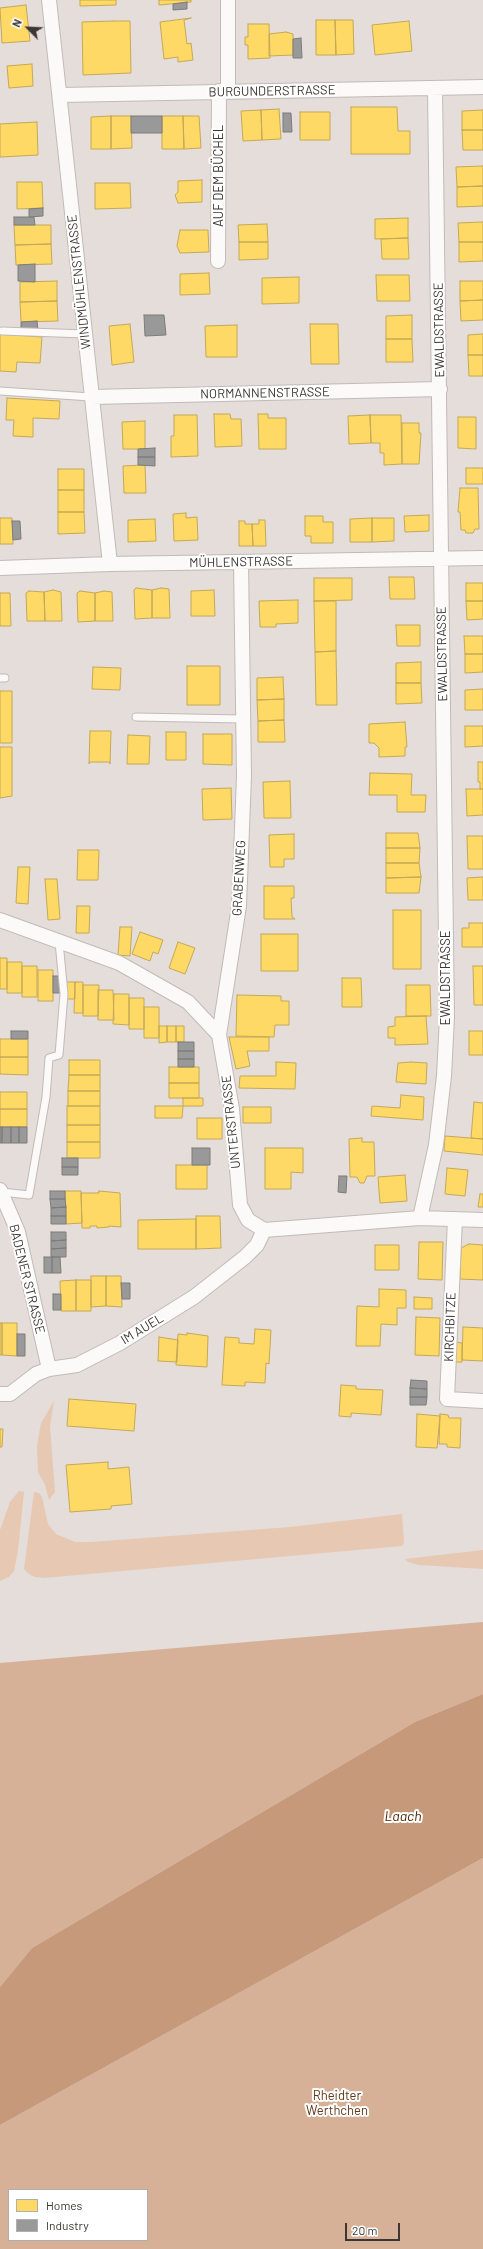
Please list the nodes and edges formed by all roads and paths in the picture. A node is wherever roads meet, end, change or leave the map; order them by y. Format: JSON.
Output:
{"nodes":[{"id":1,"x":49,"y":0,"type":"edge"},
{"id":2,"x":228,"y":0,"type":"edge"},
{"id":3,"x":483,"y":87,"type":"edge"},
{"id":4,"x":435,"y":88,"type":"junction"},
{"id":5,"x":224,"y":91,"type":"junction"},
{"id":6,"x":60,"y":96,"type":"junction"},
{"id":7,"x":218,"y":261,"type":"dead end"},
{"id":8,"x":2,"y":331,"type":"dead end"},
{"id":9,"x":85,"y":334,"type":"junction"},
{"id":10,"x":440,"y":388,"type":"junction"},
{"id":11,"x":0,"y":391,"type":"edge"},
{"id":12,"x":91,"y":397,"type":"junction"},
{"id":13,"x":483,"y":558,"type":"edge"},
{"id":14,"x":441,"y":559,"type":"junction"},
{"id":15,"x":241,"y":562,"type":"junction"},
{"id":16,"x":110,"y":564,"type":"junction"},
{"id":17,"x":0,"y":568,"type":"edge"},
{"id":18,"x":136,"y":717,"type":"dead end"},
{"id":19,"x":242,"y":719,"type":"junction"},
{"id":20,"x":0,"y":920,"type":"edge"},
{"id":21,"x":59,"y":942,"type":"junction"},
{"id":22,"x":219,"y":1036,"type":"junction"},
{"id":23,"x":1,"y":1191,"type":"edge"},
{"id":24,"x":420,"y":1218,"type":"junction"},
{"id":25,"x":455,"y":1219,"type":"junction"},
{"id":26,"x":483,"y":1220,"type":"edge"},
{"id":27,"x":264,"y":1230,"type":"junction"},
{"id":28,"x":50,"y":1369,"type":"junction"},
{"id":29,"x":0,"y":1394,"type":"edge"},
{"id":30,"x":483,"y":1401,"type":"edge"}],
"edges":[{"from":1,"to":6,"type":"street","name":"WINDMÜHLENSTRASSE"},
{"from":2,"to":5,"type":"street","name":"AUF DEM BÜCHEL"},
{"from":3,"to":4,"type":"street","name":"BURGUNDERSTRASSE"},
{"from":4,"to":5,"type":"street","name":"BURGUNDERSTRASSE"},
{"from":4,"to":10,"type":"street","name":"EWALDSTRASSE"},
{"from":5,"to":6,"type":"street","name":"BURGUNDERSTRASSE"},
{"from":5,"to":7,"type":"street","name":"AUF DEM BÜCHEL"},
{"from":6,"to":9,"type":"street","name":"WINDMÜHLENSTRASSE"},
{"from":8,"to":9,"type":"lane"},
{"from":9,"to":12,"type":"street","name":"WINDMÜHLENSTRASSE"},
{"from":10,"to":12,"type":"street","name":"NORMANNENSTRASSE"},
{"from":10,"to":14,"type":"street","name":"EWALDSTRASSE"},
{"from":11,"to":12,"type":"lane"},
{"from":12,"to":16,"type":"street","name":"WINDMÜHLENSTRASSE"},
{"from":13,"to":14,"type":"street","name":"MÜHLENSTRASSE"},
{"from":14,"to":15,"type":"street","name":"MÜHLENSTRASSE"},
{"from":14,"to":24,"type":"street","name":"EWALDSTRASSE"},
{"from":15,"to":16,"type":"street","name":"MÜHLENSTRASSE"},
{"from":15,"to":19,"type":"street","name":"GRABENWEG"},
{"from":16,"to":17,"type":"street","name":"MÜHLENSTRASSE"},
{"from":18,"to":19,"type":"lane"},
{"from":19,"to":22,"type":"street","name":"GRABENWEG"},
{"from":20,"to":21,"type":"street"},
{"from":21,"to":22,"type":"street"},
{"from":21,"to":23,"type":"lane"},
{"from":22,"to":27,"type":"street","name":"UNTERSTRASSE"},
{"from":23,"to":28,"type":"street","name":"BADENER STRASSE"},
{"from":24,"to":25,"type":"street"},
{"from":24,"to":27,"type":"street"},
{"from":25,"to":26,"type":"street"},
{"from":25,"to":30,"type":"street","name":"KIRCHBITZE"},
{"from":27,"to":28,"type":"street","name":"IM AUEL"},
{"from":28,"to":29,"type":"street","name":"IM AUEL"}]}
